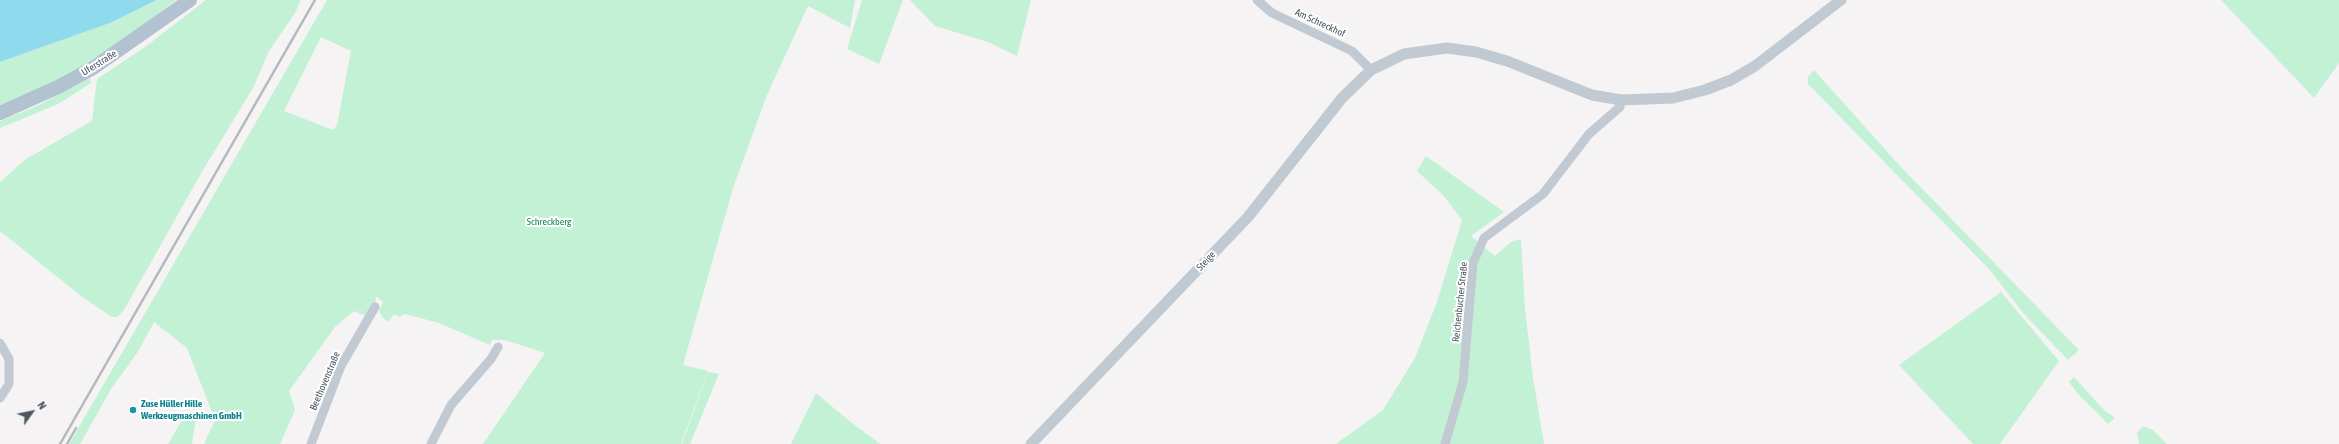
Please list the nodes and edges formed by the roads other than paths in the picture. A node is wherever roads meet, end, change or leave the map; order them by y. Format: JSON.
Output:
{"nodes":[{"id":1,"x":190,"y":0,"type":"edge"},
{"id":2,"x":1257,"y":0,"type":"edge"},
{"id":3,"x":1841,"y":0,"type":"edge"},
{"id":4,"x":1371,"y":70,"type":"junction"},
{"id":5,"x":1621,"y":100,"type":"junction"},
{"id":6,"x":0,"y":113,"type":"edge"},
{"id":7,"x":375,"y":307,"type":"dead end"},
{"id":8,"x":0,"y":343,"type":"edge"},
{"id":9,"x":498,"y":347,"type":"dead end"},
{"id":10,"x":0,"y":398,"type":"edge"},
{"id":11,"x":311,"y":444,"type":"edge"},
{"id":12,"x":431,"y":444,"type":"edge"},
{"id":13,"x":1031,"y":444,"type":"edge"},
{"id":14,"x":1445,"y":444,"type":"edge"}],
"edges":[{"from":1,"to":6,"type":"main road","name":"Uferstraße"},
{"from":2,"to":4,"type":"street","name":"Am Schreckhof"},
{"from":3,"to":5,"type":"street","name":"Steige"},
{"from":4,"to":5,"type":"street","name":"Steige"},
{"from":4,"to":13,"type":"street","name":"Steige"},
{"from":5,"to":14,"type":"street","name":"Reichenbucher Straße"},
{"from":7,"to":11,"type":"street","name":"Beethovenstraße"},
{"from":8,"to":10,"type":"street"},
{"from":9,"to":12,"type":"street"}]}
